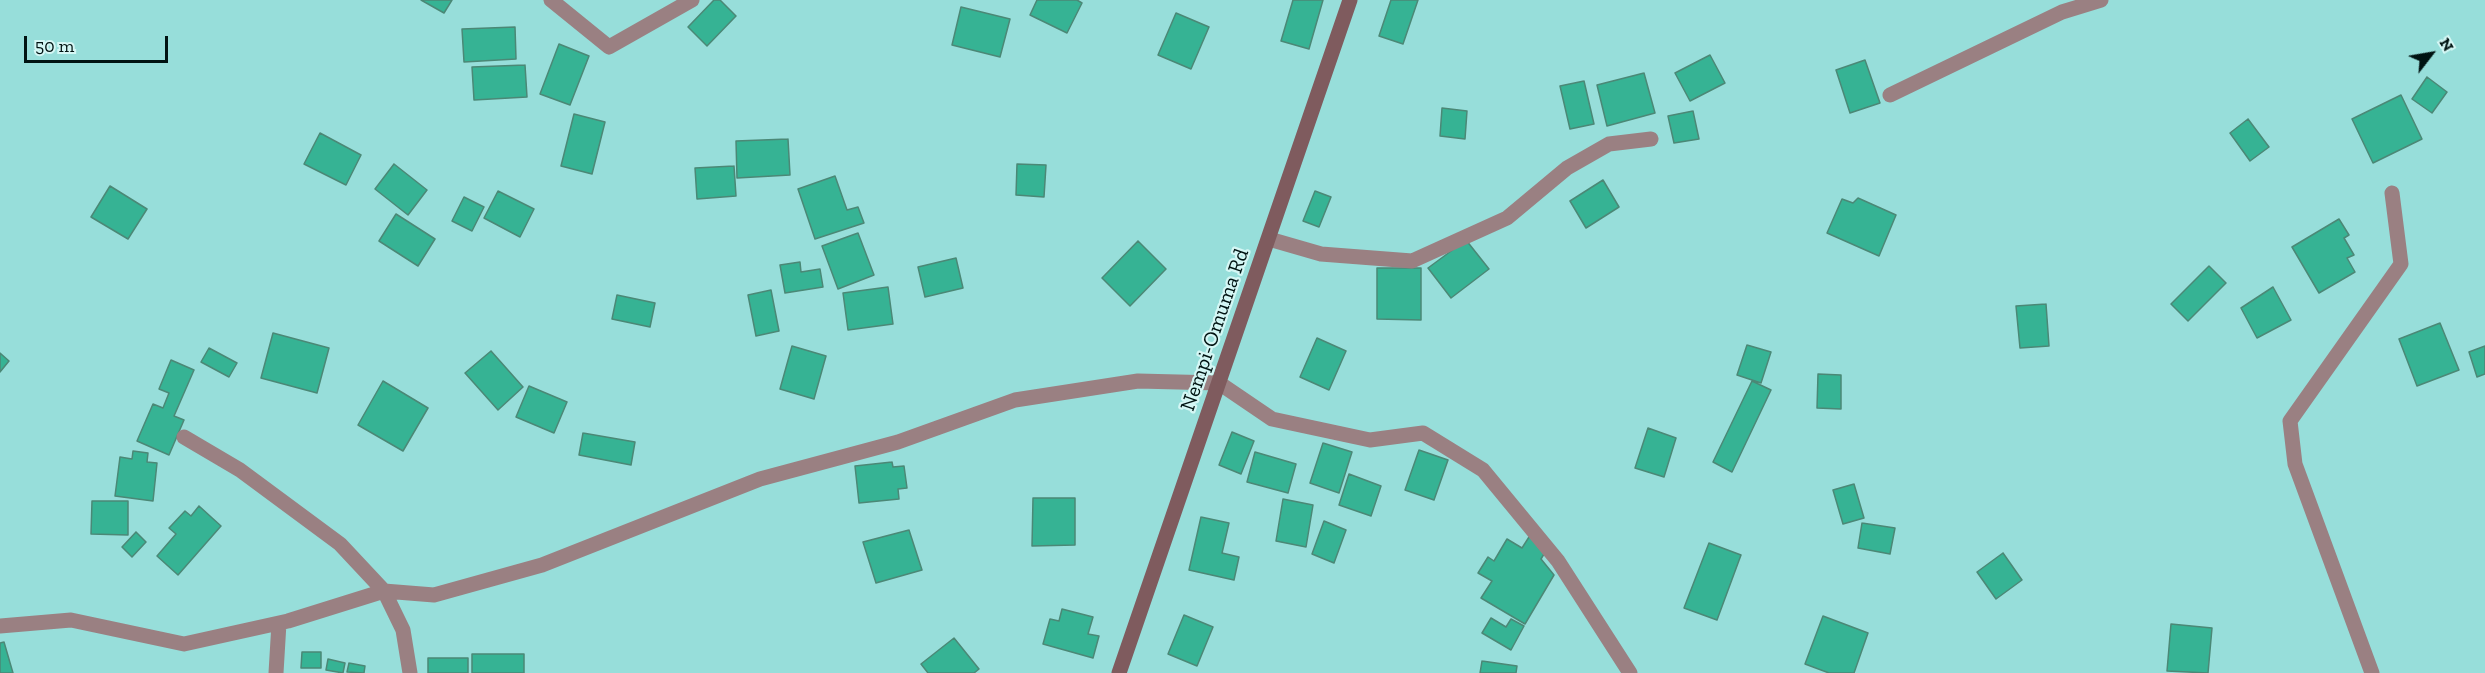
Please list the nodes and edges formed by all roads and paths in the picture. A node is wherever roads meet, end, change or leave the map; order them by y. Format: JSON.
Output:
{"nodes":[{"id":1,"x":551,"y":0,"type":"edge"},
{"id":2,"x":692,"y":0,"type":"edge"},
{"id":3,"x":1350,"y":0,"type":"edge"},
{"id":4,"x":2101,"y":0,"type":"edge"},
{"id":5,"x":1890,"y":95,"type":"dead end"},
{"id":6,"x":1651,"y":139,"type":"dead end"},
{"id":7,"x":2392,"y":193,"type":"dead end"},
{"id":8,"x":1269,"y":240,"type":"junction"},
{"id":9,"x":1219,"y":383,"type":"junction"},
{"id":10,"x":184,"y":437,"type":"dead end"},
{"id":11,"x":384,"y":591,"type":"junction"},
{"id":12,"x":279,"y":623,"type":"junction"},
{"id":13,"x":0,"y":626,"type":"edge"},
{"id":14,"x":276,"y":673,"type":"edge"},
{"id":15,"x":410,"y":673,"type":"edge"},
{"id":16,"x":1119,"y":673,"type":"edge"},
{"id":17,"x":1630,"y":673,"type":"edge"},
{"id":18,"x":2372,"y":673,"type":"edge"}],
"edges":[{"from":1,"to":2,"type":"street"},
{"from":3,"to":8,"type":"street","name":"Nempi-Omuma Rd"},
{"from":4,"to":5,"type":"street"},
{"from":6,"to":8,"type":"street"},
{"from":7,"to":18,"type":"street"},
{"from":8,"to":9,"type":"street","name":"Nempi-Omuma Rd"},
{"from":9,"to":11,"type":"street"},
{"from":9,"to":16,"type":"street","name":"Nempi-Omuma Rd"},
{"from":9,"to":17,"type":"street"},
{"from":10,"to":11,"type":"street"},
{"from":11,"to":12,"type":"street"},
{"from":11,"to":15,"type":"street"},
{"from":12,"to":13,"type":"street"},
{"from":12,"to":14,"type":"street"}]}
